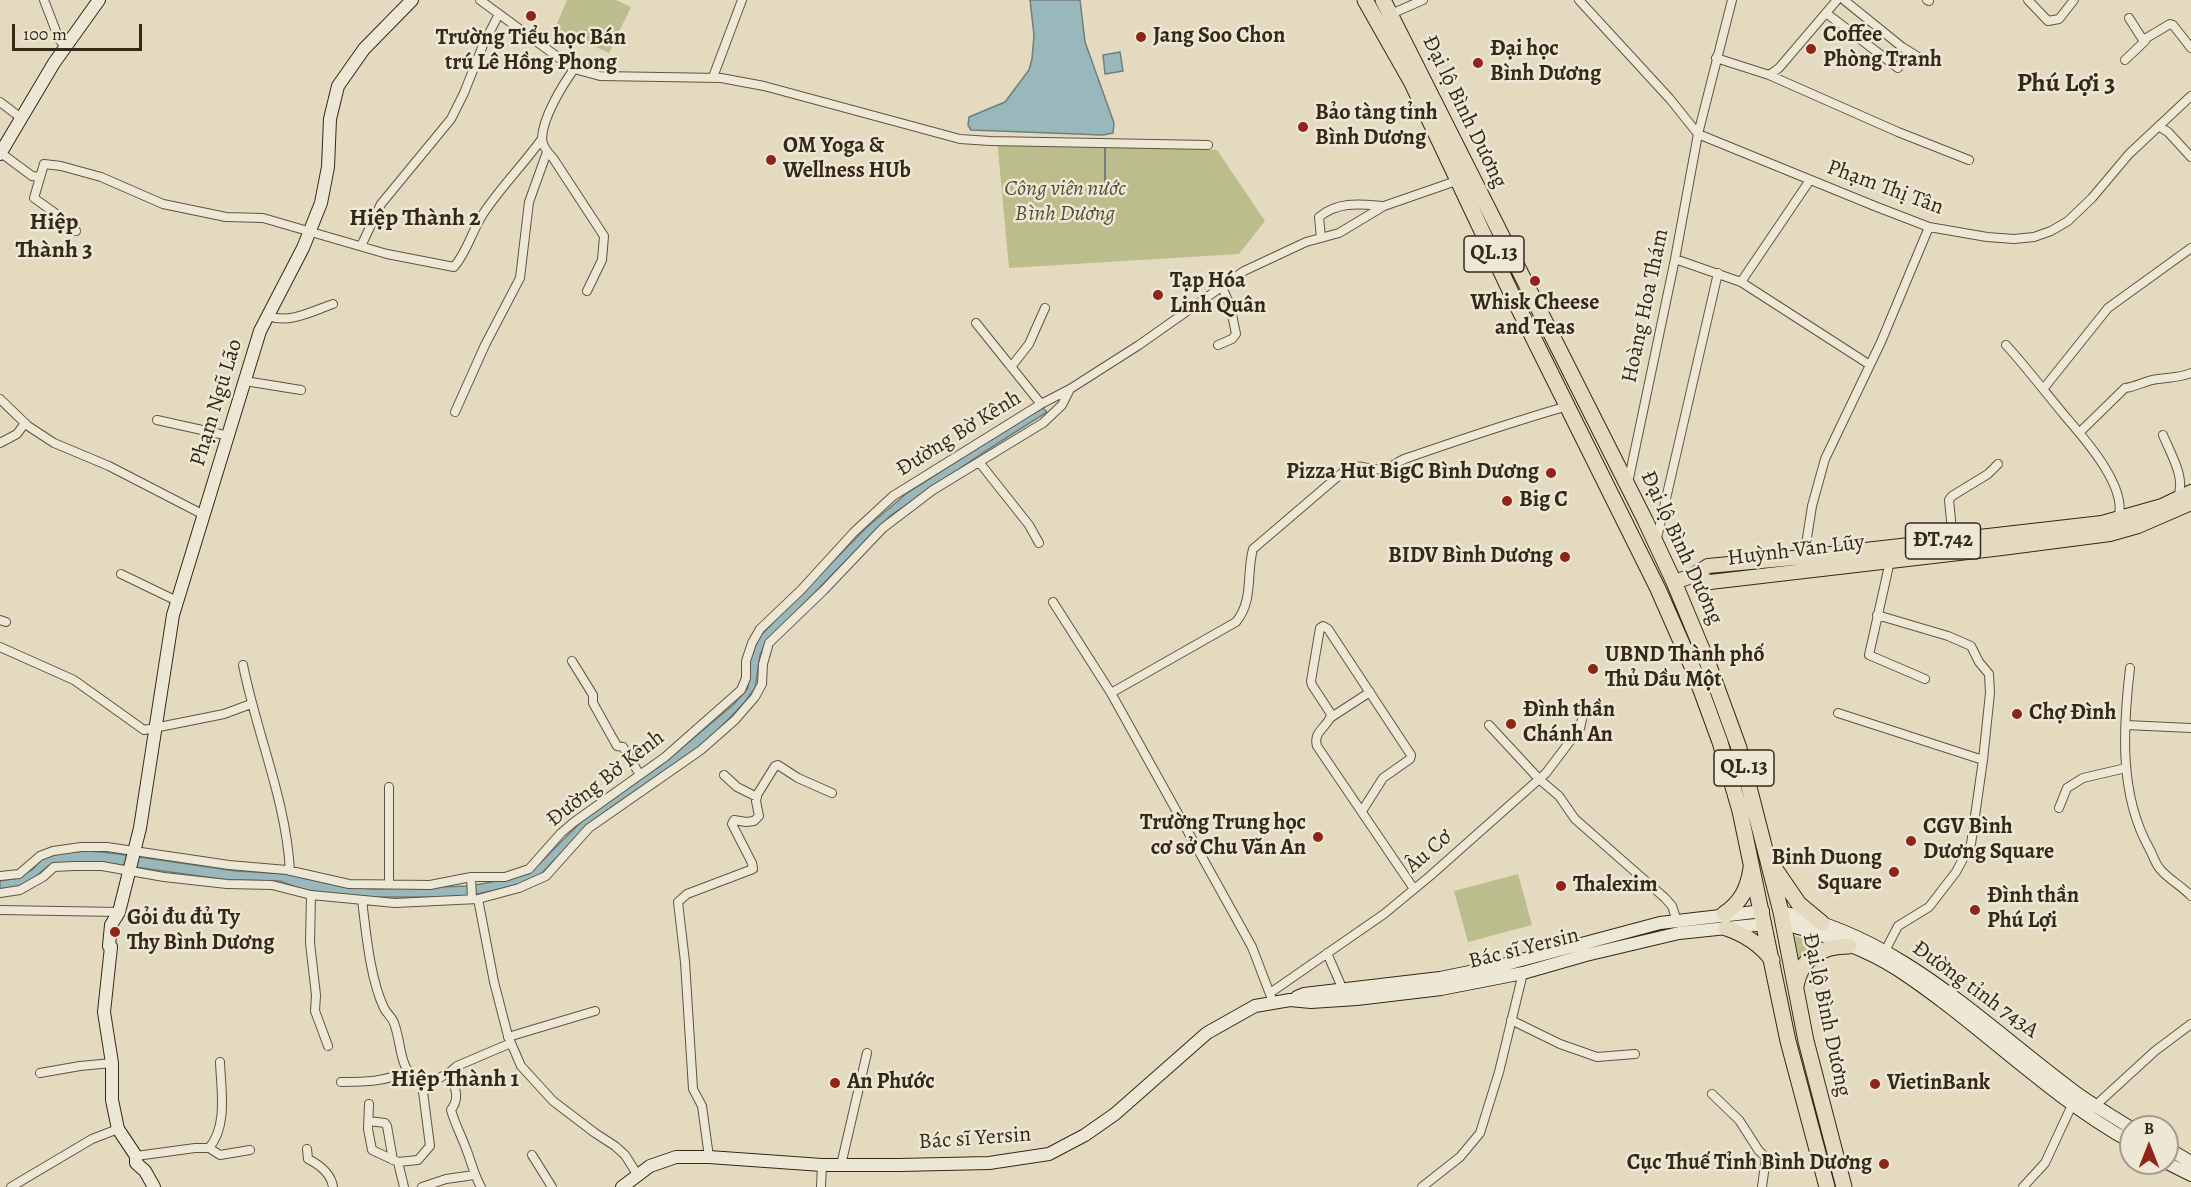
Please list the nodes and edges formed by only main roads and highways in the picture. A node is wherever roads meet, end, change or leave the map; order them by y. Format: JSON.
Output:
{"nodes":[{"id":1,"x":99,"y":0,"type":"edge"},
{"id":2,"x":412,"y":0,"type":"edge"},
{"id":3,"x":1365,"y":0,"type":"edge"},
{"id":4,"x":1383,"y":0,"type":"edge"},
{"id":5,"x":0,"y":154,"type":"edge"},
{"id":6,"x":2191,"y":492,"type":"edge"},
{"id":7,"x":2191,"y":503,"type":"edge"},
{"id":8,"x":1692,"y":576,"type":"junction"},
{"id":9,"x":1674,"y":582,"type":"junction"},
{"id":10,"x":1658,"y":589,"type":"junction"},
{"id":11,"x":1759,"y":858,"type":"junction"},
{"id":12,"x":1764,"y":917,"type":"junction"},
{"id":13,"x":1782,"y":918,"type":"junction"},
{"id":14,"x":1725,"y":921,"type":"junction"},
{"id":15,"x":1822,"y":923,"type":"junction"},
{"id":16,"x":1849,"y":946,"type":"junction"},
{"id":17,"x":1584,"y":949,"type":"junction"},
{"id":18,"x":1773,"y":961,"type":"junction"},
{"id":19,"x":1796,"y":989,"type":"junction"},
{"id":20,"x":1388,"y":990,"type":"junction"},
{"id":21,"x":1290,"y":1000,"type":"junction"},
{"id":22,"x":1950,"y":1001,"type":"junction"},
{"id":23,"x":2119,"y":1120,"type":"edge"},
{"id":24,"x":2119,"y":1134,"type":"edge"},
{"id":25,"x":154,"y":1187,"type":"edge"},
{"id":26,"x":622,"y":1187,"type":"edge"},
{"id":27,"x":1827,"y":1187,"type":"edge"},
{"id":28,"x":1844,"y":1187,"type":"edge"}],
"edges":[{"from":1,"to":5,"type":"main road"},
{"from":2,"to":25,"type":"main road","name":"Phạm Ngũ Lão"},
{"from":3,"to":10,"type":"highway","name":"Đại lộ Bình Dương","number":"QL.13"},
{"from":4,"to":9,"type":"highway","name":"Đại lộ Bình Dương","number":"QL.13"},
{"from":6,"to":8,"type":"main road","name":"Huỳnh Văn Lũy","number":"ĐT.742"},
{"from":7,"to":8,"type":"main road","name":"Huỳnh Văn Lũy","number":"ĐT.742"},
{"from":8,"to":9,"type":"main road","number":"ĐT.742"},
{"from":9,"to":10,"type":"highway"},
{"from":9,"to":11,"type":"highway","name":"Đại lộ Bình Dương","number":"QL.13"},
{"from":10,"to":11,"type":"highway","name":"Đại lộ Bình Dương","number":"QL.13"},
{"from":11,"to":12,"type":"highway","name":"Đại lộ Bình Dương","number":"QL.13"},
{"from":11,"to":13,"type":"highway","name":"Đại lộ Bình Dương","number":"QL.13"},
{"from":11,"to":14,"type":"highway"},
{"from":11,"to":15,"type":"highway"},
{"from":12,"to":13,"type":"highway"},
{"from":12,"to":14,"type":"main road","name":"Bác sĩ Yersin"},
{"from":12,"to":18,"type":"highway","name":"Đại lộ Bình Dương","number":"QL.13"},
{"from":13,"to":15,"type":"main road","name":"Đường tỉnh 743A"},
{"from":13,"to":16,"type":"main road","name":"Đường tỉnh 743A"},
{"from":13,"to":19,"type":"highway","name":"Đại lộ Bình Dương","number":"QL.13"},
{"from":14,"to":17,"type":"main road","name":"Bác sĩ Yersin"},
{"from":14,"to":17,"type":"main road","name":"Bác sĩ Yersin"},
{"from":14,"to":18,"type":"highway"},
{"from":15,"to":22,"type":"main road","name":"Đường tỉnh 743A"},
{"from":16,"to":19,"type":"highway"},
{"from":16,"to":22,"type":"main road","name":"Đường tỉnh 743A"},
{"from":17,"to":20,"type":"main road","name":"Bác sĩ Yersin"},
{"from":18,"to":27,"type":"highway","name":"Đại lộ Bình Dương","number":"QL.13"},
{"from":19,"to":28,"type":"highway","name":"Đại lộ Bình Dương","number":"QL.13"},
{"from":20,"to":21,"type":"main road","name":"Bác sĩ Yersin"},
{"from":20,"to":21,"type":"main road","name":"Bác sĩ Yersin"},
{"from":21,"to":26,"type":"main road","name":"Bác sĩ Yersin"},
{"from":22,"to":23,"type":"main road","name":"Đường tỉnh 743A"},
{"from":22,"to":24,"type":"main road","name":"Đường tỉnh 743A"}]}
